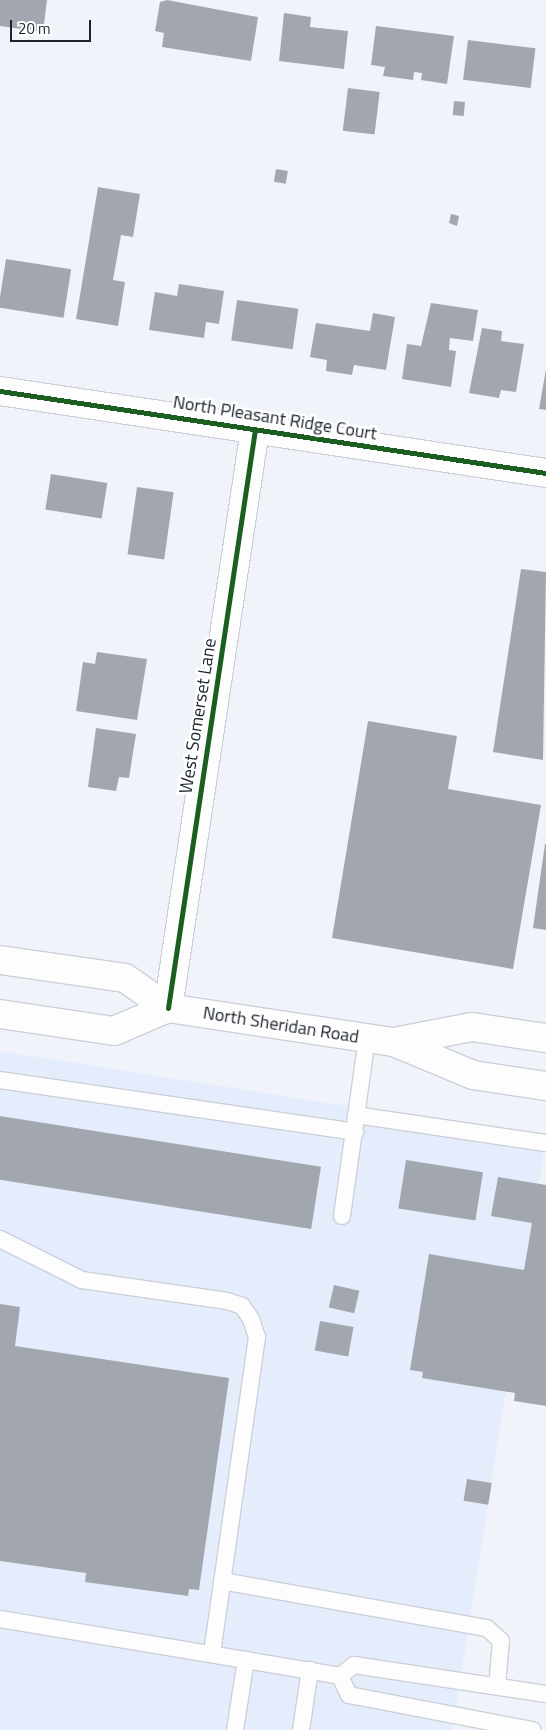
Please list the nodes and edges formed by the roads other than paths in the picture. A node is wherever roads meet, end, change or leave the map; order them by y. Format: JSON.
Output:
{"nodes":[{"id":1,"x":0,"y":392,"type":"edge"},
{"id":2,"x":255,"y":429,"type":"junction"},
{"id":3,"x":546,"y":473,"type":"edge"},
{"id":4,"x":0,"y":960,"type":"edge"},
{"id":5,"x":168,"y":1008,"type":"junction"},
{"id":6,"x":0,"y":1014,"type":"edge"},
{"id":7,"x":367,"y":1038,"type":"junction"},
{"id":8,"x":546,"y":1038,"type":"edge"},
{"id":9,"x":394,"y":1042,"type":"junction"},
{"id":10,"x":0,"y":1080,"type":"edge"},
{"id":11,"x":546,"y":1086,"type":"edge"},
{"id":12,"x":356,"y":1115,"type":"junction"},
{"id":13,"x":355,"y":1132,"type":"junction"},
{"id":14,"x":546,"y":1143,"type":"edge"},
{"id":15,"x":342,"y":1216,"type":"dead end"},
{"id":16,"x":0,"y":1239,"type":"edge"},
{"id":17,"x":222,"y":1581,"type":"junction"},
{"id":18,"x":0,"y":1619,"type":"edge"},
{"id":19,"x":212,"y":1654,"type":"junction"},
{"id":20,"x":246,"y":1660,"type":"junction"},
{"id":21,"x":310,"y":1670,"type":"junction"},
{"id":22,"x":340,"y":1676,"type":"junction"},
{"id":23,"x":497,"y":1686,"type":"junction"},
{"id":24,"x":546,"y":1694,"type":"edge"},
{"id":25,"x":235,"y":1730,"type":"edge"},
{"id":26,"x":301,"y":1730,"type":"edge"},
{"id":27,"x":532,"y":1730,"type":"edge"}],
"edges":[{"from":1,"to":2,"type":"street","name":"North Pleasant Ridge Court"},
{"from":2,"to":3,"type":"street","name":"North Pleasant Ridge Court"},
{"from":2,"to":5,"type":"street","name":"West Somerset Lane"},
{"from":4,"to":5,"type":"street","name":"North Sheridan Road"},
{"from":5,"to":6,"type":"street"},
{"from":5,"to":7,"type":"street","name":"North Sheridan Road"},
{"from":7,"to":9,"type":"street","name":"North Sheridan Road"},
{"from":7,"to":12,"type":"lane"},
{"from":8,"to":9,"type":"street","name":"North Sheridan Road"},
{"from":9,"to":11,"type":"street","name":"North Sheridan Road"},
{"from":10,"to":13,"type":"lane"},
{"from":12,"to":13,"type":"lane"},
{"from":12,"to":14,"type":"lane"},
{"from":13,"to":15,"type":"lane"},
{"from":16,"to":17,"type":"lane"},
{"from":17,"to":19,"type":"lane"},
{"from":17,"to":23,"type":"lane"},
{"from":18,"to":19,"type":"lane"},
{"from":19,"to":20,"type":"lane"},
{"from":20,"to":21,"type":"lane"},
{"from":20,"to":25,"type":"lane"},
{"from":21,"to":22,"type":"lane"},
{"from":21,"to":26,"type":"lane"},
{"from":22,"to":23,"type":"lane"},
{"from":22,"to":27,"type":"lane"},
{"from":23,"to":24,"type":"lane"}]}
